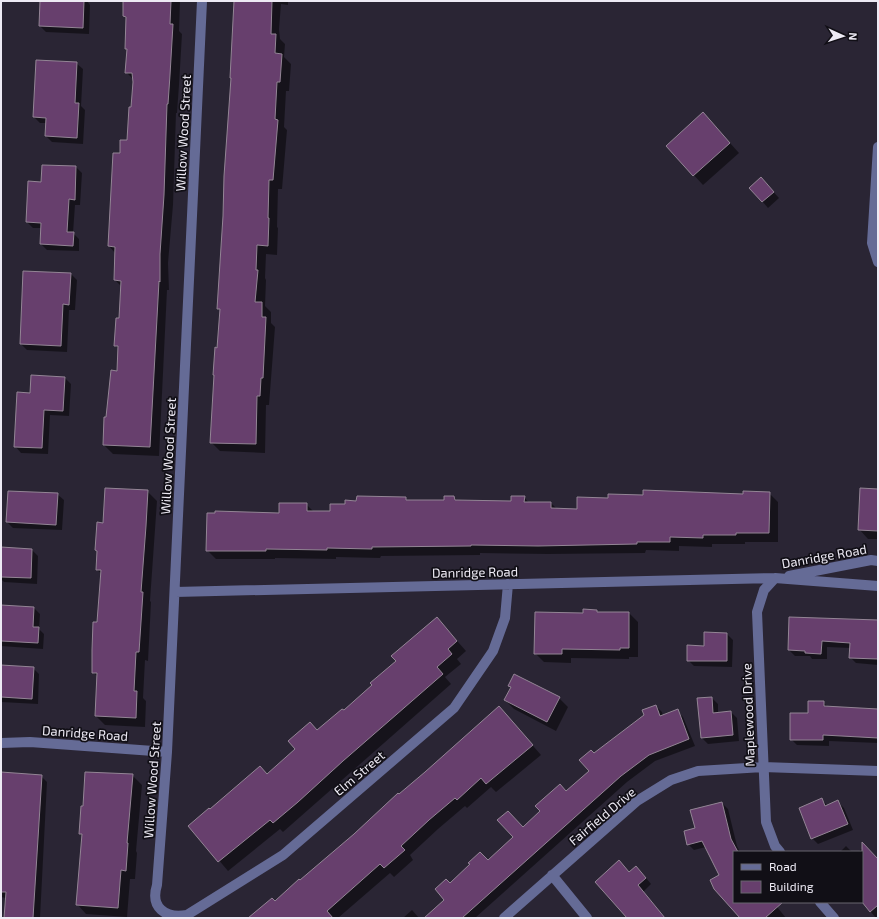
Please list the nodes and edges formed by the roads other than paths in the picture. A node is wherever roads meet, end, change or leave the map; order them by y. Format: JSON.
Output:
{"nodes":[{"id":1,"x":202,"y":1,"type":"edge"},
{"id":2,"x":878,"y":147,"type":"edge"},
{"id":3,"x":878,"y":262,"type":"edge"},
{"id":4,"x":878,"y":561,"type":"edge"},
{"id":5,"x":775,"y":578,"type":"junction"},
{"id":6,"x":508,"y":584,"type":"junction"},
{"id":7,"x":878,"y":586,"type":"edge"},
{"id":8,"x":175,"y":592,"type":"junction"},
{"id":9,"x":1,"y":743,"type":"edge"},
{"id":10,"x":167,"y":752,"type":"junction"},
{"id":11,"x":763,"y":767,"type":"junction"},
{"id":12,"x":878,"y":771,"type":"edge"},
{"id":13,"x":779,"y":851,"type":"edge"},
{"id":14,"x":552,"y":875,"type":"junction"},
{"id":15,"x":821,"y":903,"type":"edge"},
{"id":16,"x":161,"y":911,"type":"joint"},
{"id":17,"x":504,"y":918,"type":"edge"},
{"id":18,"x":587,"y":918,"type":"edge"},
{"id":19,"x":834,"y":918,"type":"edge"}],
"edges":[{"from":1,"to":8,"type":"street","name":"Willow Wood Street"},
{"from":2,"to":3,"type":"street"},
{"from":4,"to":5,"type":"street","name":"Danridge Road"},
{"from":5,"to":6,"type":"street","name":"Danridge Road"},
{"from":5,"to":7,"type":"street","name":"Danridge Road"},
{"from":5,"to":11,"type":"street","name":"Maplewood Drive"},
{"from":6,"to":8,"type":"street","name":"Danridge Road"},
{"from":6,"to":16,"type":"street","name":"Elm Street"},
{"from":8,"to":10,"type":"street","name":"Willow Wood Street"},
{"from":9,"to":10,"type":"street","name":"Danridge Road"},
{"from":10,"to":16,"type":"street","name":"Willow Wood Street"},
{"from":11,"to":12,"type":"street","name":"Fairfield Drive"},
{"from":11,"to":13,"type":"street","name":"Maplewood Drive"},
{"from":11,"to":14,"type":"street","name":"Fairfield Drive"},
{"from":14,"to":17,"type":"street","name":"Fairfield Drive"},
{"from":14,"to":18,"type":"street"},
{"from":15,"to":19,"type":"street"}]}
